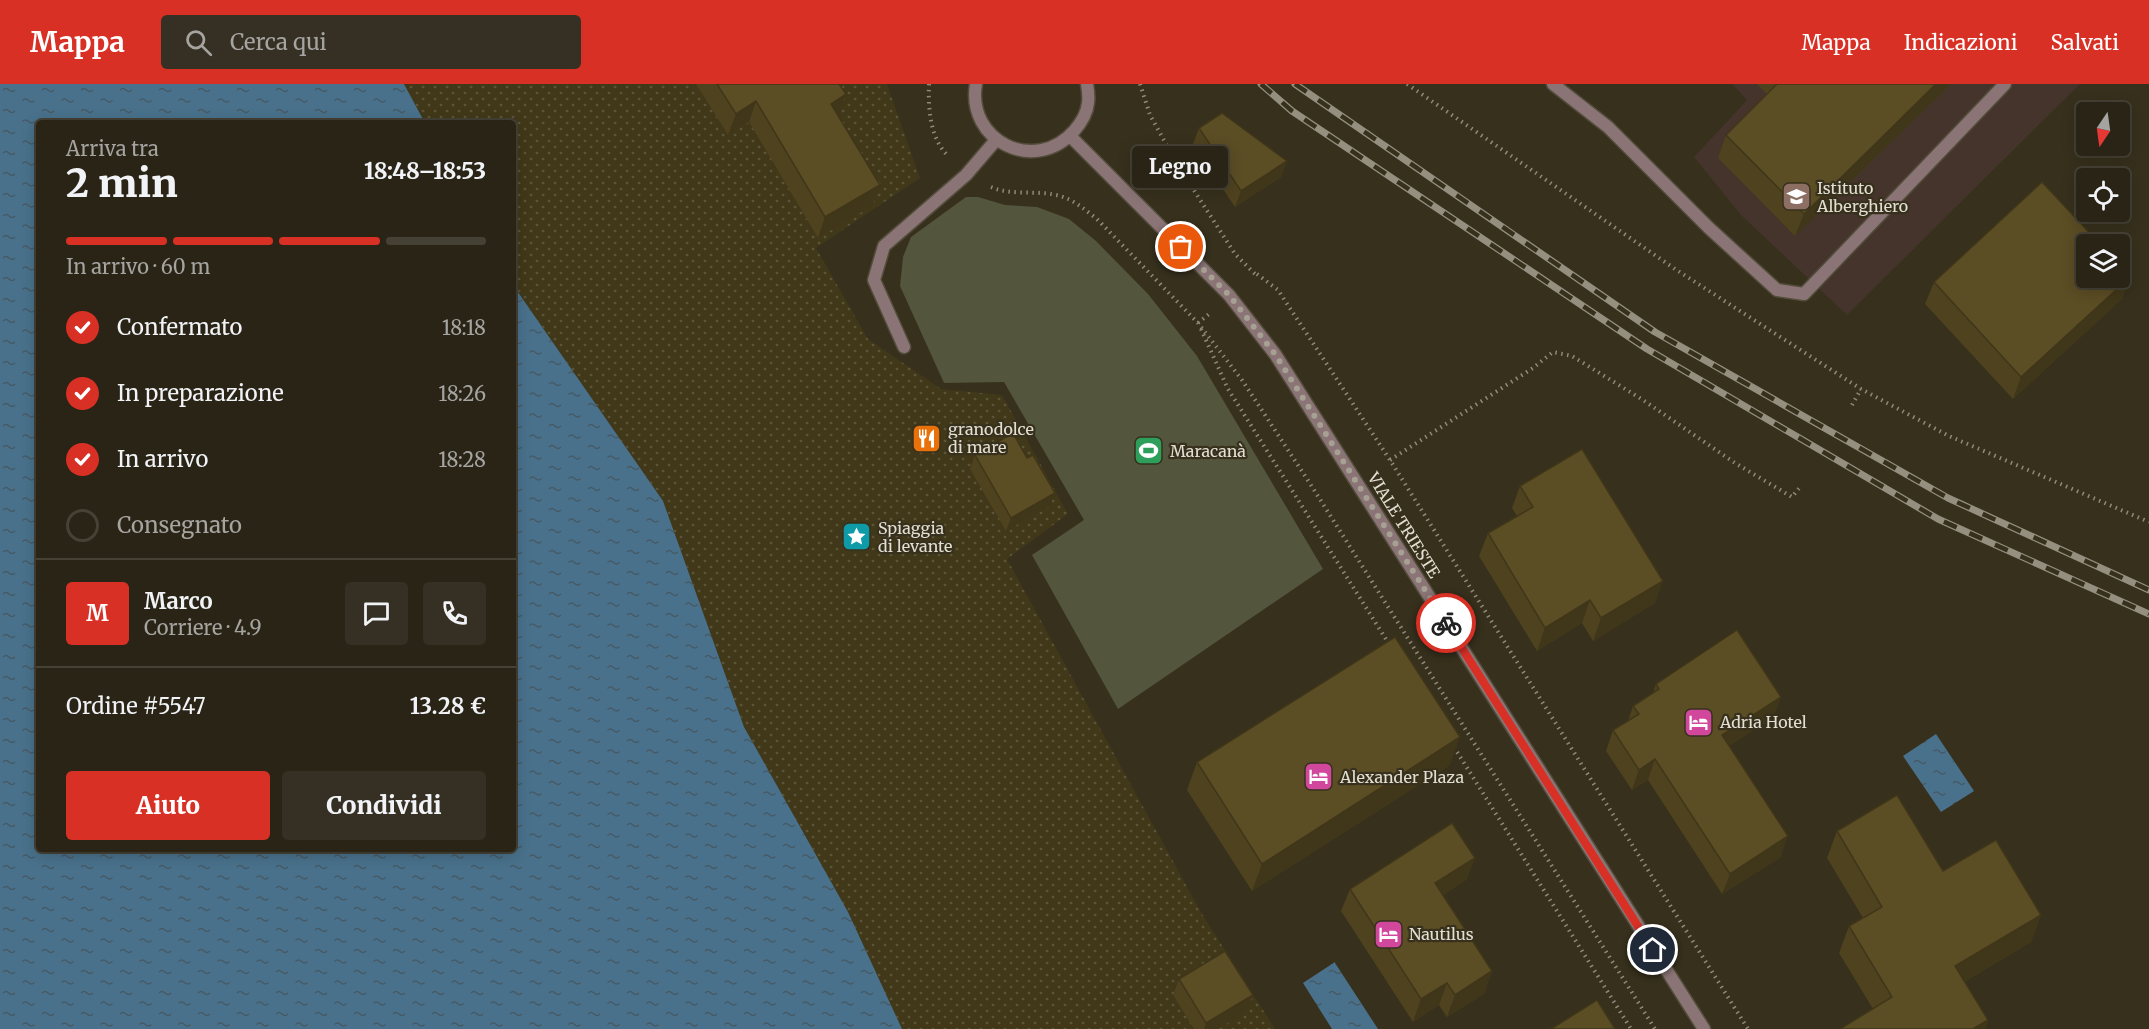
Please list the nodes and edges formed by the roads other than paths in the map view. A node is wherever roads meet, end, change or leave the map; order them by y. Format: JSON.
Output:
{"nodes":[{"id":1,"x":976,"y":84,"type":"edge"},
{"id":2,"x":1088,"y":84,"type":"edge"},
{"id":3,"x":1552,"y":84,"type":"edge"},
{"id":4,"x":2005,"y":84,"type":"edge"},
{"id":5,"x":1070,"y":135,"type":"junction"},
{"id":6,"x":996,"y":140,"type":"junction"},
{"id":7,"x":904,"y":348,"type":"dead end"},
{"id":8,"x":1704,"y":1029,"type":"edge"}],
"edges":[{"from":1,"to":6,"type":"street"},
{"from":2,"to":5,"type":"street"},
{"from":3,"to":4,"type":"street"},
{"from":5,"to":6,"type":"street"},
{"from":5,"to":8,"type":"street","name":"VIALE TRIESTE"},
{"from":6,"to":7,"type":"street"}]}
